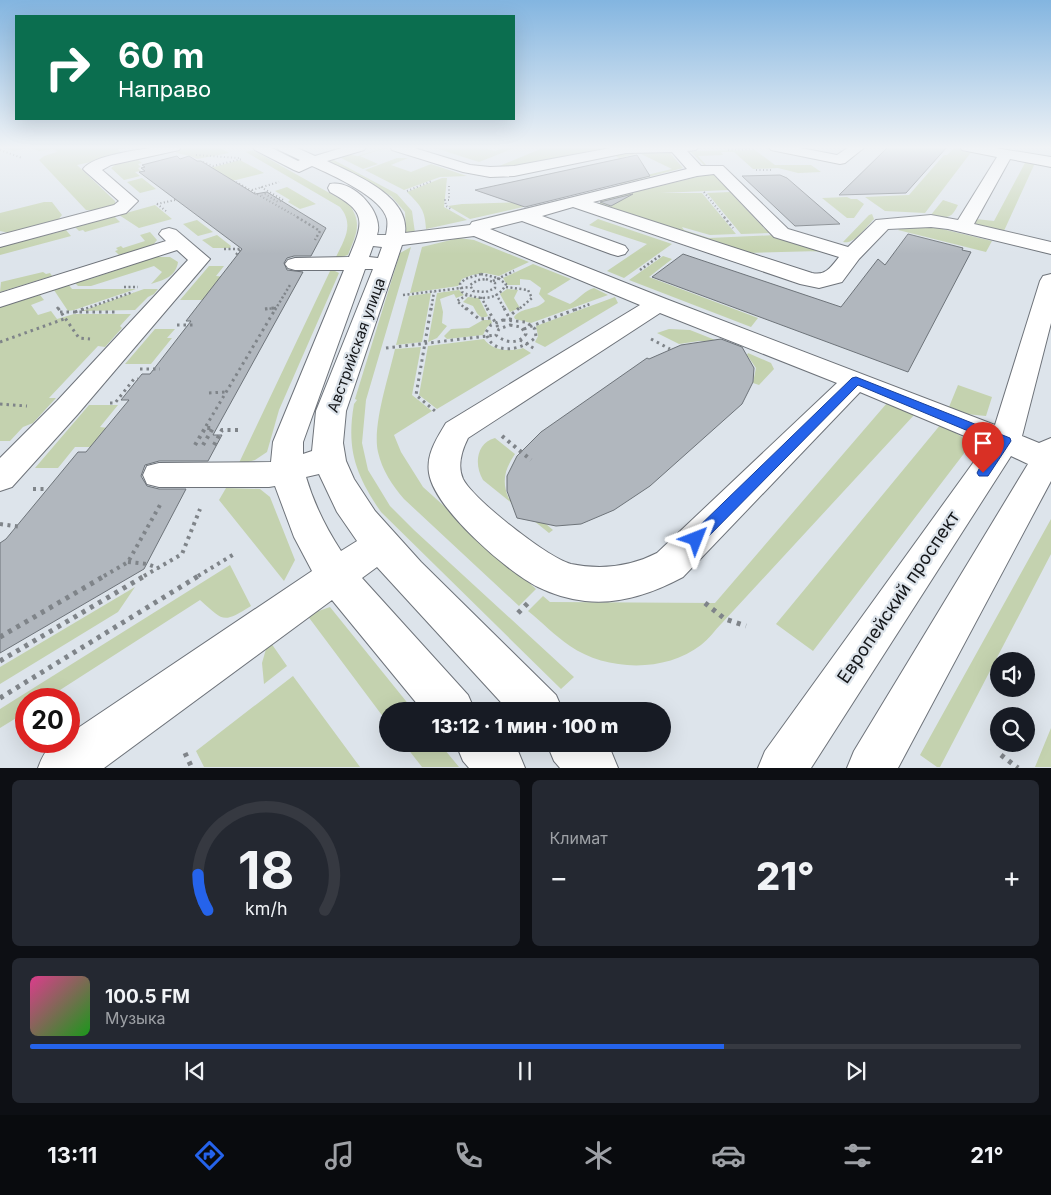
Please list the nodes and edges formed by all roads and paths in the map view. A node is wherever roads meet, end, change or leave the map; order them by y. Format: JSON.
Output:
{"nodes":[{"id":1,"x":106,"y":183,"type":"edge"},
{"id":2,"x":239,"y":183,"type":"edge"},
{"id":3,"x":267,"y":183,"type":"edge"},
{"id":4,"x":349,"y":183,"type":"edge"},
{"id":5,"x":653,"y":183,"type":"edge"},
{"id":6,"x":732,"y":183,"type":"edge"},
{"id":7,"x":989,"y":183,"type":"edge"},
{"id":8,"x":449,"y":185,"type":"dead end"},
{"id":9,"x":261,"y":187,"type":"junction"},
{"id":10,"x":252,"y":190,"type":"junction"},
{"id":11,"x":703,"y":192,"type":"dead end"},
{"id":12,"x":262,"y":196,"type":"junction"},
{"id":13,"x":175,"y":200,"type":"dead end"},
{"id":14,"x":574,"y":202,"type":"junction"},
{"id":15,"x":152,"y":205,"type":"dead end"},
{"id":16,"x":523,"y":215,"type":"junction"},
{"id":17,"x":963,"y":227,"type":"junction"},
{"id":18,"x":478,"y":228,"type":"junction"},
{"id":19,"x":733,"y":228,"type":"dead end"},
{"id":20,"x":0,"y":241,"type":"edge"},
{"id":21,"x":311,"y":248,"type":"dead end"},
{"id":22,"x":1051,"y":248,"type":"edge"},
{"id":23,"x":234,"y":249,"type":"dead end"},
{"id":24,"x":618,"y":250,"type":"dead end"},
{"id":25,"x":376,"y":252,"type":"junction"},
{"id":26,"x":662,"y":254,"type":"dead end"},
{"id":27,"x":852,"y":255,"type":"junction"},
{"id":28,"x":239,"y":256,"type":"dead end"},
{"id":29,"x":293,"y":273,"type":"joint"},
{"id":30,"x":632,"y":275,"type":"dead end"},
{"id":31,"x":1051,"y":281,"type":"edge"},
{"id":32,"x":470,"y":287,"type":"junction"},
{"id":33,"x":506,"y":287,"type":"junction"},
{"id":34,"x":460,"y":288,"type":"junction"},
{"id":35,"x":493,"y":290,"type":"junction"},
{"id":36,"x":434,"y":292,"type":"junction"},
{"id":37,"x":479,"y":292,"type":"junction"},
{"id":38,"x":403,"y":295,"type":"dead end"},
{"id":39,"x":467,"y":295,"type":"junction"},
{"id":40,"x":497,"y":295,"type":"junction"},
{"id":41,"x":481,"y":298,"type":"junction"},
{"id":42,"x":0,"y":300,"type":"edge"},
{"id":43,"x":596,"y":302,"type":"dead end"},
{"id":44,"x":658,"y":304,"type":"junction"},
{"id":45,"x":278,"y":308,"type":"junction"},
{"id":46,"x":265,"y":309,"type":"dead end"},
{"id":47,"x":493,"y":318,"type":"junction"},
{"id":48,"x":64,"y":319,"type":"dead end"},
{"id":49,"x":510,"y":320,"type":"junction"},
{"id":50,"x":496,"y":323,"type":"junction"},
{"id":51,"x":514,"y":326,"type":"junction"},
{"id":52,"x":532,"y":326,"type":"junction"},
{"id":53,"x":499,"y":329,"type":"junction"},
{"id":54,"x":524,"y":329,"type":"junction"},
{"id":55,"x":496,"y":335,"type":"junction"},
{"id":56,"x":486,"y":336,"type":"junction"},
{"id":57,"x":644,"y":336,"type":"dead end"},
{"id":58,"x":0,"y":342,"type":"edge"},
{"id":59,"x":426,"y":344,"type":"junction"},
{"id":60,"x":386,"y":348,"type":"dead end"},
{"id":61,"x":670,"y":350,"type":"dead end"},
{"id":62,"x":138,"y":379,"type":"dead end"},
{"id":63,"x":856,"y":380,"type":"junction"},
{"id":64,"x":225,"y":392,"type":"junction"},
{"id":65,"x":209,"y":393,"type":"dead end"},
{"id":66,"x":118,"y":400,"type":"dead end"},
{"id":67,"x":457,"y":431,"type":"junction"},
{"id":68,"x":495,"y":431,"type":"dead end"},
{"id":69,"x":1005,"y":441,"type":"junction"},
{"id":70,"x":192,"y":451,"type":"dead end"},
{"id":71,"x":1049,"y":454,"type":"edge"},
{"id":72,"x":329,"y":459,"type":"junction"},
{"id":73,"x":532,"y":460,"type":"dead end"},
{"id":74,"x":287,"y":470,"type":"junction"},
{"id":75,"x":0,"y":478,"type":"edge"},
{"id":76,"x":162,"y":487,"type":"joint"},
{"id":77,"x":200,"y":509,"type":"dead end"},
{"id":78,"x":0,"y":524,"type":"edge"},
{"id":79,"x":22,"y":527,"type":"dead end"},
{"id":80,"x":380,"y":545,"type":"junction"},
{"id":81,"x":236,"y":553,"type":"dead end"},
{"id":82,"x":128,"y":562,"type":"junction"},
{"id":83,"x":158,"y":568,"type":"junction"},
{"id":84,"x":335,"y":575,"type":"junction"},
{"id":85,"x":705,"y":603,"type":"dead end"},
{"id":86,"x":746,"y":626,"type":"dead end"},
{"id":87,"x":0,"y":637,"type":"edge"},
{"id":88,"x":0,"y":661,"type":"edge"},
{"id":89,"x":0,"y":698,"type":"edge"},
{"id":90,"x":444,"y":702,"type":"edge"},
{"id":91,"x":531,"y":702,"type":"edge"},
{"id":92,"x":487,"y":752,"type":"edge"},
{"id":93,"x":579,"y":752,"type":"edge"},
{"id":94,"x":185,"y":753,"type":"dead end"},
{"id":95,"x":1001,"y":755,"type":"dead end"},
{"id":96,"x":62,"y":768,"type":"edge"},
{"id":97,"x":192,"y":768,"type":"edge"},
{"id":98,"x":501,"y":768,"type":"edge"},
{"id":99,"x":594,"y":768,"type":"edge"},
{"id":100,"x":782,"y":768,"type":"edge"},
{"id":101,"x":871,"y":768,"type":"edge"},
{"id":102,"x":1018,"y":768,"type":"edge"}],
"edges":[{"from":1,"to":20,"type":"street"},
{"from":2,"to":10,"type":"path"},
{"from":3,"to":9,"type":"path"},
{"from":4,"to":25,"type":"street","name":"Австрийская улица"},
{"from":5,"to":14,"type":"street"},
{"from":6,"to":27,"type":"street"},
{"from":7,"to":17,"type":"street"},
{"from":8,"to":18,"type":"path"},
{"from":9,"to":10,"type":"path"},
{"from":9,"to":12,"type":"path"},
{"from":10,"to":12,"type":"path"},
{"from":11,"to":19,"type":"path"},
{"from":12,"to":21,"type":"path"},
{"from":13,"to":15,"type":"path"},
{"from":14,"to":16,"type":"street"},
{"from":14,"to":27,"type":"street"},
{"from":16,"to":18,"type":"street"},
{"from":16,"to":24,"type":"street"},
{"from":17,"to":22,"type":"street"},
{"from":17,"to":27,"type":"street"},
{"from":18,"to":25,"type":"street"},
{"from":18,"to":44,"type":"street"},
{"from":23,"to":28,"type":"path"},
{"from":25,"to":29,"type":"street"},
{"from":25,"to":72,"type":"street","name":"Австрийская улица"},
{"from":25,"to":74,"type":"street","name":"Австрийская улица"},
{"from":26,"to":30,"type":"path"},
{"from":29,"to":45,"type":"path"},
{"from":31,"to":69,"type":"street","name":"Европейский проспект"},
{"from":32,"to":34,"type":"path"},
{"from":32,"to":35,"type":"path"},
{"from":32,"to":37,"type":"path"},
{"from":33,"to":34,"type":"path"},
{"from":33,"to":40,"type":"path"},
{"from":33,"to":49,"type":"path"},
{"from":34,"to":36,"type":"path"},
{"from":34,"to":39,"type":"path"},
{"from":35,"to":37,"type":"path"},
{"from":35,"to":40,"type":"path"},
{"from":36,"to":38,"type":"path"},
{"from":36,"to":59,"type":"path"},
{"from":37,"to":41,"type":"path"},
{"from":39,"to":41,"type":"path"},
{"from":39,"to":47,"type":"path"},
{"from":40,"to":41,"type":"path"},
{"from":40,"to":49,"type":"path"},
{"from":41,"to":47,"type":"path"},
{"from":42,"to":75,"type":"street"},
{"from":43,"to":52,"type":"path"},
{"from":44,"to":63,"type":"street"},
{"from":44,"to":67,"type":"street"},
{"from":45,"to":46,"type":"path"},
{"from":45,"to":64,"type":"path"},
{"from":47,"to":50,"type":"path"},
{"from":48,"to":58,"type":"path"},
{"from":49,"to":50,"type":"path"},
{"from":49,"to":51,"type":"path"},
{"from":49,"to":52,"type":"path"},
{"from":50,"to":53,"type":"path"},
{"from":50,"to":56,"type":"path"},
{"from":51,"to":53,"type":"path"},
{"from":51,"to":54,"type":"path"},
{"from":52,"to":54,"type":"path"},
{"from":52,"to":56,"type":"path"},
{"from":53,"to":55,"type":"path"},
{"from":54,"to":55,"type":"path"},
{"from":55,"to":56,"type":"path"},
{"from":56,"to":59,"type":"path"},
{"from":57,"to":61,"type":"path"},
{"from":59,"to":60,"type":"path"},
{"from":59,"to":67,"type":"path"},
{"from":62,"to":66,"type":"path"},
{"from":63,"to":67,"type":"street"},
{"from":63,"to":69,"type":"street"},
{"from":64,"to":65,"type":"path"},
{"from":64,"to":70,"type":"path"},
{"from":68,"to":73,"type":"path"},
{"from":69,"to":71,"type":"street"},
{"from":69,"to":100,"type":"street","name":"Европейский проспект"},
{"from":71,"to":101,"type":"street"},
{"from":72,"to":74,"type":"street"},
{"from":72,"to":80,"type":"street","name":"Австрийская улица"},
{"from":74,"to":76,"type":"street"},
{"from":74,"to":84,"type":"street","name":"Австрийская улица"},
{"from":76,"to":82,"type":"path"},
{"from":77,"to":83,"type":"path"},
{"from":78,"to":79,"type":"path"},
{"from":80,"to":84,"type":"street"},
{"from":80,"to":91,"type":"street","name":"Австрийская улица"},
{"from":81,"to":89,"type":"path"},
{"from":82,"to":83,"type":"path"},
{"from":82,"to":87,"type":"path"},
{"from":83,"to":88,"type":"path"},
{"from":84,"to":90,"type":"street","name":"Австрийская улица"},
{"from":84,"to":96,"type":"street"},
{"from":85,"to":86,"type":"path"},
{"from":92,"to":98,"type":"street"},
{"from":93,"to":99,"type":"street"},
{"from":94,"to":97,"type":"path"},
{"from":95,"to":102,"type":"path"}]}
